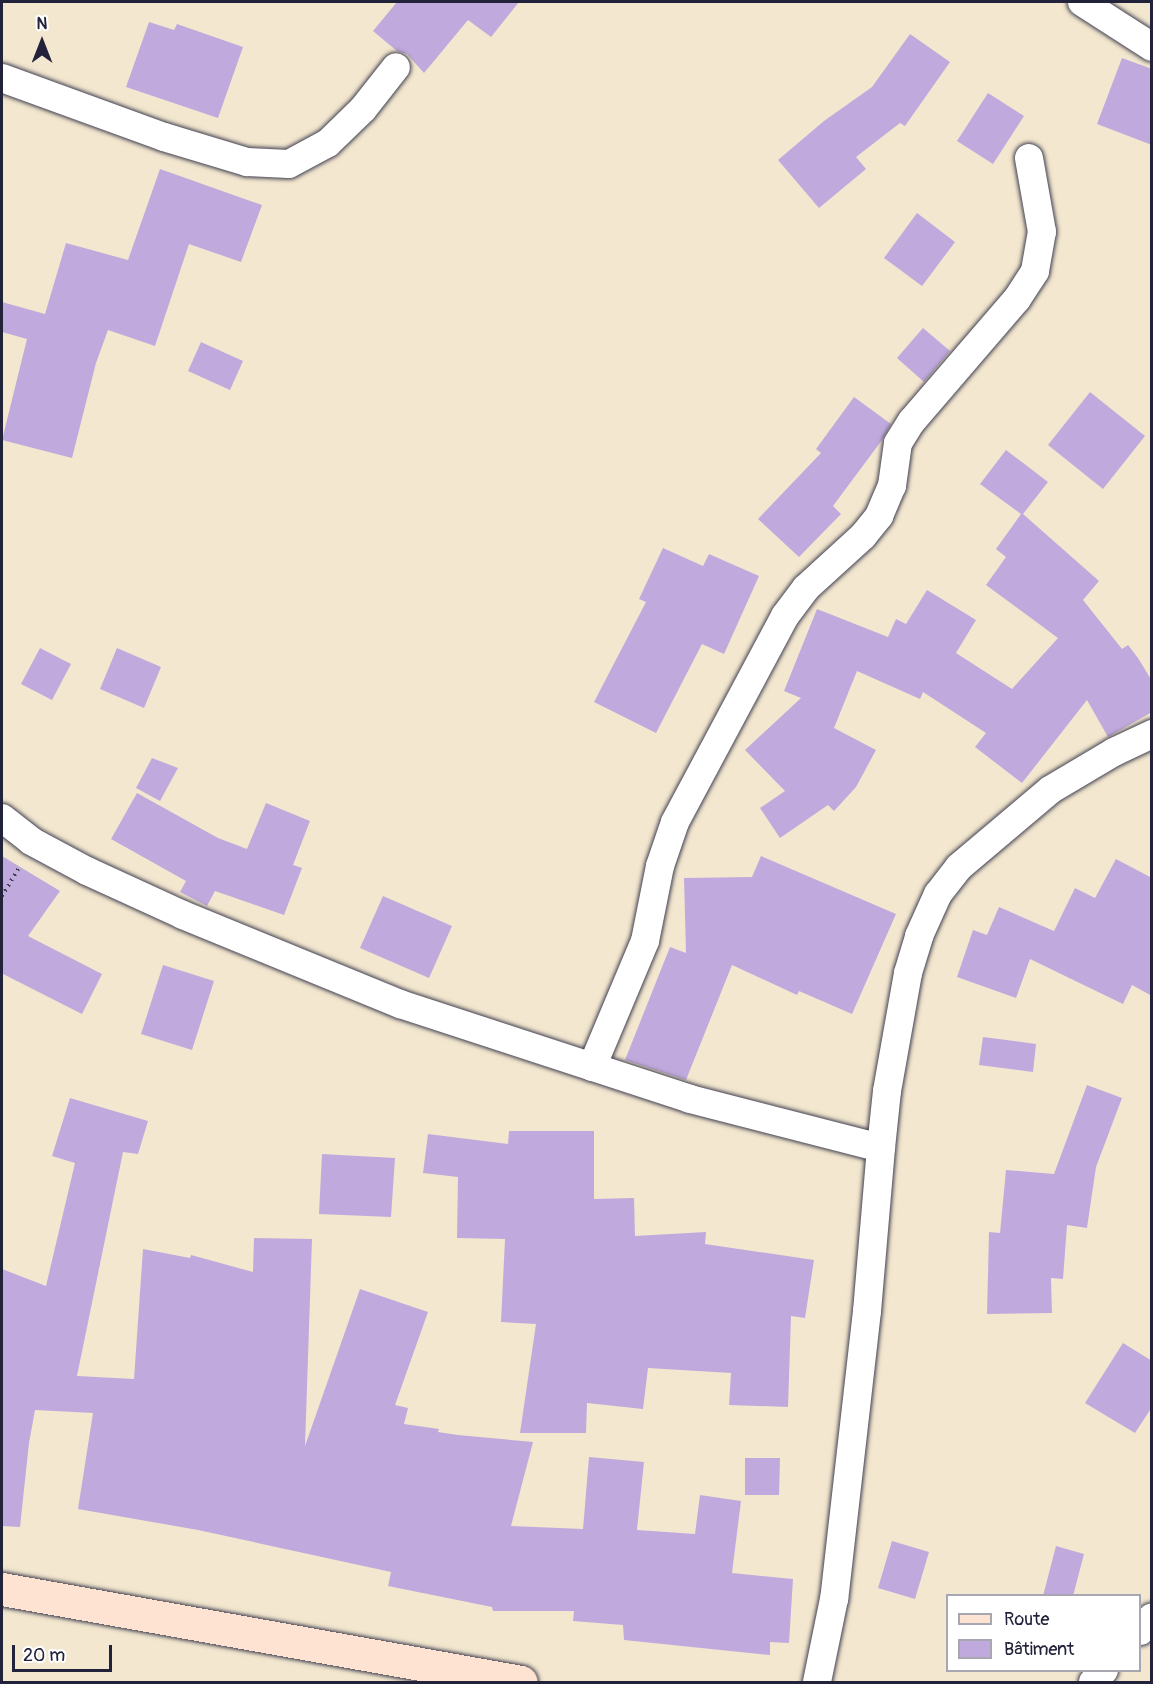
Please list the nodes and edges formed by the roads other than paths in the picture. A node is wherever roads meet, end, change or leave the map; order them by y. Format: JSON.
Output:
{"nodes":[{"id":1,"x":1083,"y":2,"type":"edge"},
{"id":2,"x":1152,"y":47,"type":"edge"},
{"id":3,"x":396,"y":67,"type":"dead end"},
{"id":4,"x":2,"y":78,"type":"edge"},
{"id":5,"x":1029,"y":158,"type":"dead end"},
{"id":6,"x":1152,"y":734,"type":"edge"},
{"id":7,"x":2,"y":818,"type":"edge"},
{"id":8,"x":592,"y":1067,"type":"junction"},
{"id":9,"x":881,"y":1148,"type":"junction"},
{"id":10,"x":2,"y":1589,"type":"edge"},
{"id":11,"x":1152,"y":1617,"type":"edge"},
{"id":12,"x":1141,"y":1630,"type":"edge"},
{"id":13,"x":521,"y":1683,"type":"edge"},
{"id":14,"x":817,"y":1683,"type":"edge"}],
"edges":[{"from":1,"to":2,"type":"street"},
{"from":3,"to":4,"type":"street"},
{"from":5,"to":8,"type":"street"},
{"from":6,"to":9,"type":"street"},
{"from":7,"to":8,"type":"street"},
{"from":8,"to":9,"type":"street"},
{"from":9,"to":14,"type":"street"},
{"from":10,"to":13,"type":"main road"},
{"from":11,"to":12,"type":"street"}]}
